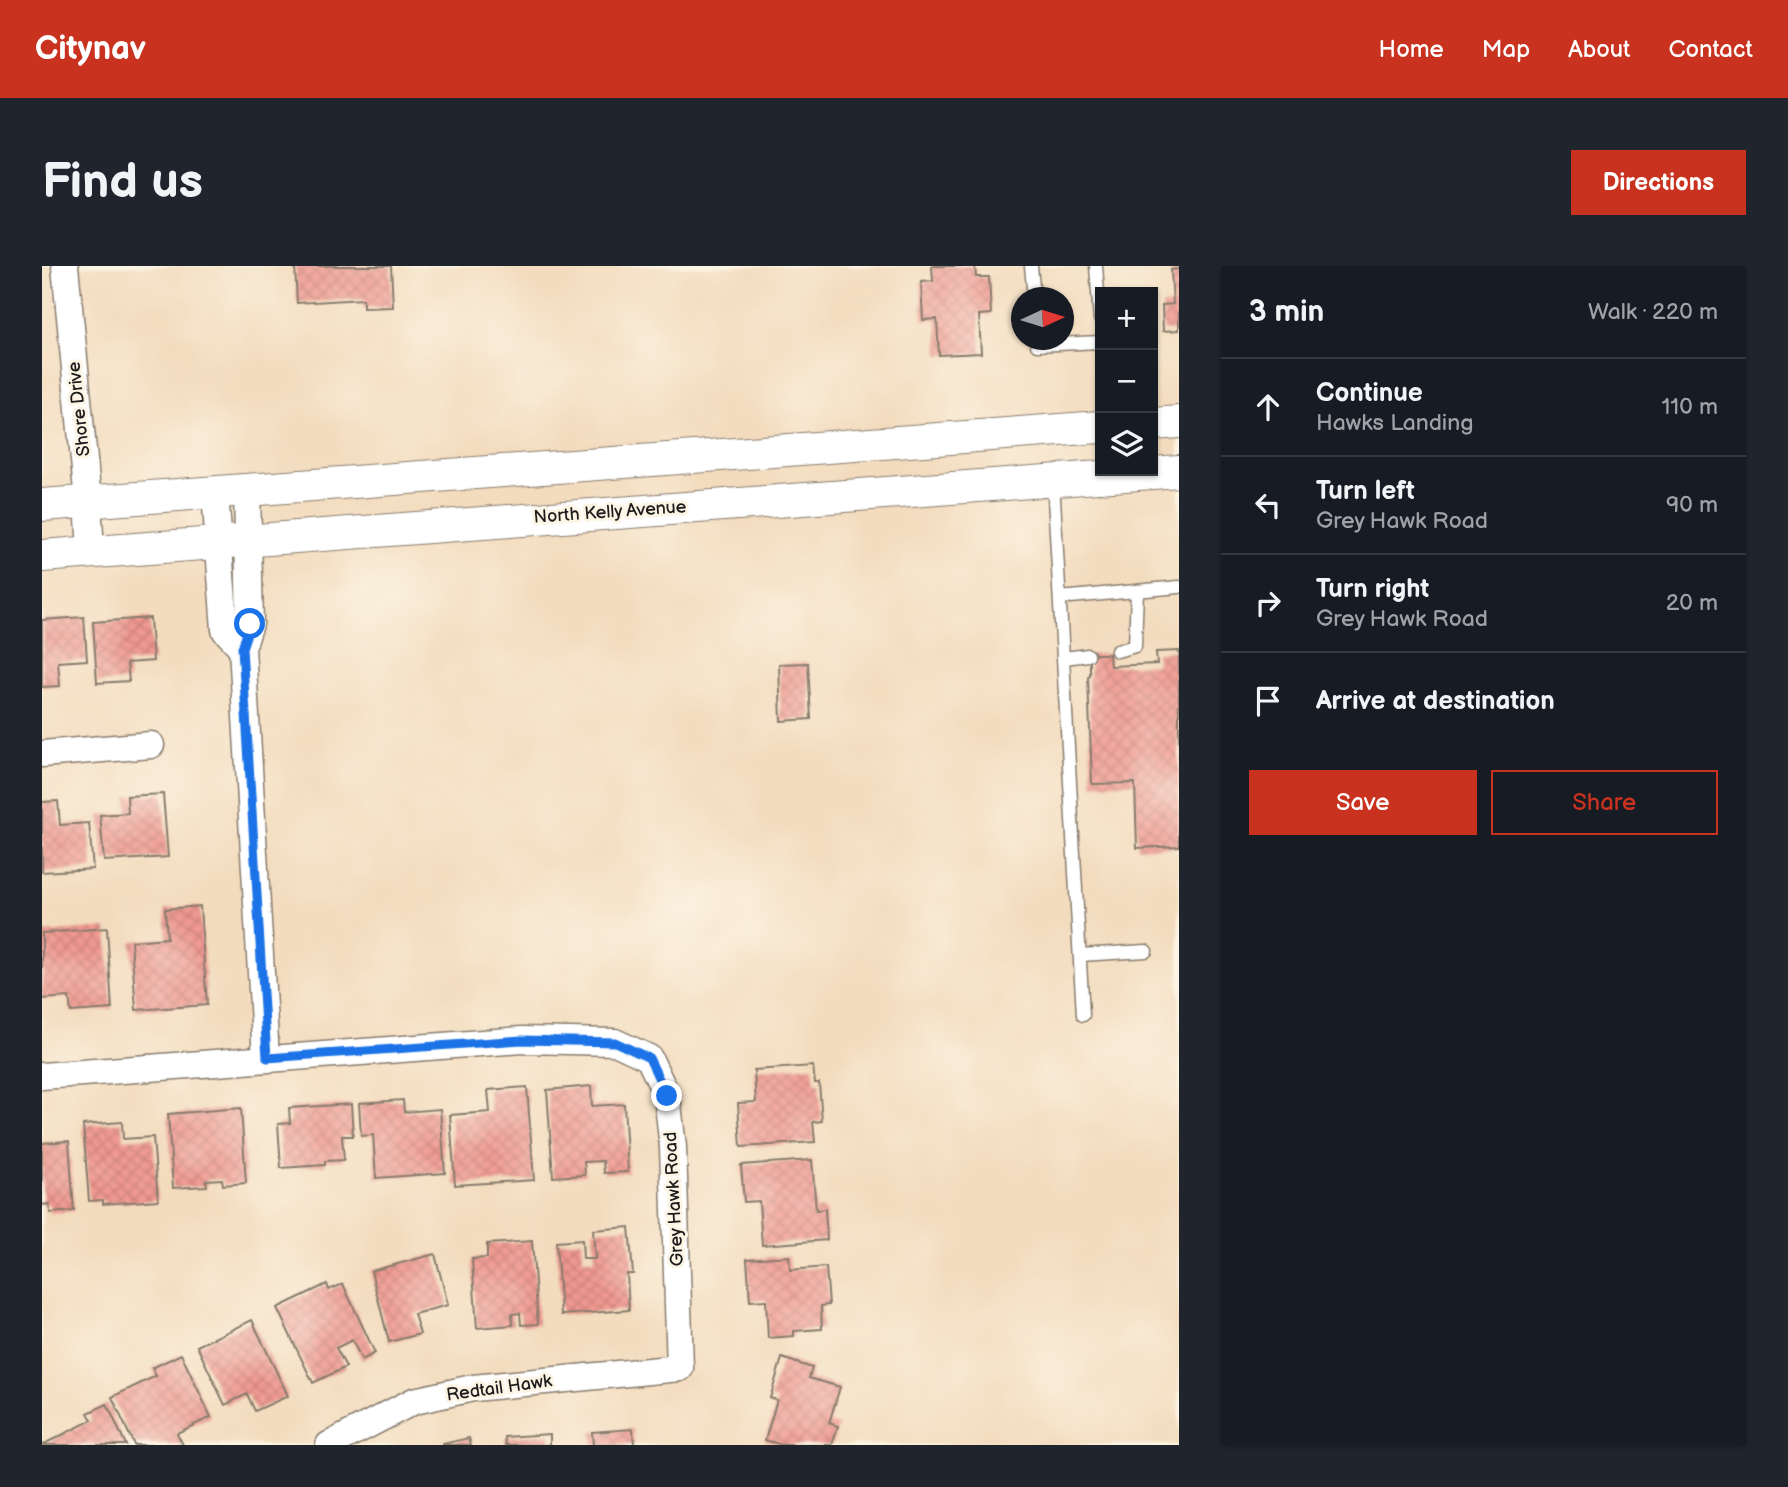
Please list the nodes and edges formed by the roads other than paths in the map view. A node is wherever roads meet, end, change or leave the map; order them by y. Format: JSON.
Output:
{"nodes":[{"id":1,"x":65,"y":266,"type":"edge"},
{"id":2,"x":1031,"y":266,"type":"edge"},
{"id":3,"x":1096,"y":266,"type":"edge"},
{"id":4,"x":1033,"y":287,"type":"edge"},
{"id":5,"x":1098,"y":287,"type":"edge"},
{"id":6,"x":1095,"y":342,"type":"edge"},
{"id":7,"x":1074,"y":343,"type":"edge"},
{"id":8,"x":1179,"y":422,"type":"edge"},
{"id":9,"x":1158,"y":424,"type":"edge"},
{"id":10,"x":1095,"y":427,"type":"edge"},
{"id":11,"x":1179,"y":471,"type":"edge"},
{"id":12,"x":1053,"y":480,"type":"junction"},
{"id":13,"x":247,"y":489,"type":"junction"},
{"id":14,"x":215,"y":492,"type":"junction"},
{"id":15,"x":88,"y":501,"type":"junction"},
{"id":16,"x":42,"y":505,"type":"edge"},
{"id":17,"x":249,"y":540,"type":"junction"},
{"id":18,"x":218,"y":542,"type":"junction"},
{"id":19,"x":91,"y":552,"type":"junction"},
{"id":20,"x":42,"y":556,"type":"edge"},
{"id":21,"x":1179,"y":587,"type":"edge"},
{"id":22,"x":1137,"y":591,"type":"junction"},
{"id":23,"x":1060,"y":598,"type":"junction"},
{"id":24,"x":242,"y":648,"type":"junction"},
{"id":25,"x":1117,"y":651,"type":"dead end"},
{"id":26,"x":1088,"y":655,"type":"dead end"},
{"id":27,"x":1064,"y":659,"type":"junction"},
{"id":28,"x":151,"y":745,"type":"dead end"},
{"id":29,"x":42,"y":754,"type":"edge"},
{"id":30,"x":1146,"y":951,"type":"dead end"},
{"id":31,"x":1080,"y":955,"type":"junction"},
{"id":32,"x":1083,"y":1015,"type":"dead end"},
{"id":33,"x":267,"y":1058,"type":"junction"},
{"id":34,"x":42,"y":1076,"type":"edge"},
{"id":35,"x":680,"y":1368,"type":"joint"},
{"id":36,"x":329,"y":1445,"type":"edge"}],
"edges":[{"from":1,"to":15,"type":"street","name":"Shore Drive"},
{"from":2,"to":4,"type":"lane"},
{"from":3,"to":5,"type":"lane"},
{"from":6,"to":7,"type":"lane"},
{"from":8,"to":9,"type":"street"},
{"from":10,"to":13,"type":"street"},
{"from":11,"to":12,"type":"street","name":"North Kelly Avenue"},
{"from":12,"to":17,"type":"street","name":"North Kelly Avenue"},
{"from":12,"to":23,"type":"lane"},
{"from":13,"to":14,"type":"street"},
{"from":13,"to":17,"type":"street"},
{"from":14,"to":15,"type":"street"},
{"from":14,"to":18,"type":"street"},
{"from":15,"to":16,"type":"street"},
{"from":15,"to":19,"type":"street","name":"Shore Drive"},
{"from":17,"to":18,"type":"street","name":"North Kelly Avenue"},
{"from":17,"to":24,"type":"street"},
{"from":18,"to":19,"type":"street","name":"North Kelly Avenue"},
{"from":18,"to":24,"type":"street"},
{"from":19,"to":20,"type":"street","name":"North Kelly Avenue"},
{"from":21,"to":22,"type":"lane"},
{"from":22,"to":23,"type":"lane"},
{"from":22,"to":25,"type":"lane"},
{"from":23,"to":27,"type":"lane"},
{"from":24,"to":33,"type":"street"},
{"from":26,"to":27,"type":"lane"},
{"from":27,"to":31,"type":"lane"},
{"from":28,"to":29,"type":"street"},
{"from":30,"to":31,"type":"lane"},
{"from":31,"to":32,"type":"lane"},
{"from":33,"to":34,"type":"street","name":"Grey Hawk Road"},
{"from":33,"to":35,"type":"street","name":"Grey Hawk Road"},
{"from":35,"to":36,"type":"street","name":"Redtail Hawk"}]}
